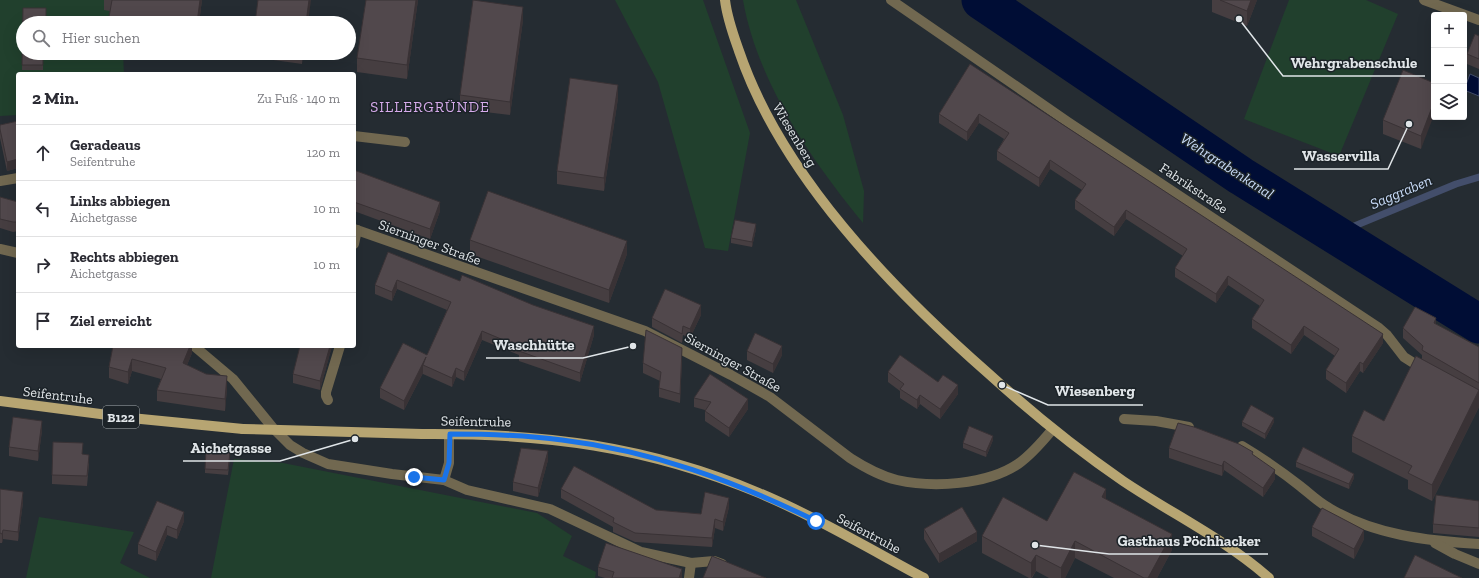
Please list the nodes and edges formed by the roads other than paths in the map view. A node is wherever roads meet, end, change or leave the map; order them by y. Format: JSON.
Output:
{"nodes":[{"id":1,"x":724,"y":0,"type":"edge"},
{"id":2,"x":891,"y":0,"type":"edge"},
{"id":3,"x":1424,"y":0,"type":"edge"},
{"id":4,"x":1456,"y":0,"type":"edge"},
{"id":5,"x":1452,"y":10,"type":"junction"},
{"id":6,"x":1479,"y":20,"type":"edge"},
{"id":7,"x":356,"y":136,"type":"edge"},
{"id":8,"x":405,"y":142,"type":"dead end"},
{"id":9,"x":16,"y":178,"type":"edge"},
{"id":10,"x":0,"y":181,"type":"edge"},
{"id":11,"x":356,"y":230,"type":"edge"},
{"id":12,"x":0,"y":250,"type":"edge"},
{"id":13,"x":16,"y":253,"type":"edge"},
{"id":14,"x":196,"y":348,"type":"edge"},
{"id":15,"x":339,"y":348,"type":"edge"},
{"id":16,"x":1432,"y":373,"type":"edge"},
{"id":17,"x":328,"y":400,"type":"dead end"},
{"id":18,"x":0,"y":401,"type":"edge"},
{"id":19,"x":1124,"y":419,"type":"dead end"},
{"id":20,"x":1052,"y":430,"type":"junction"},
{"id":21,"x":1201,"y":430,"type":"edge"},
{"id":22,"x":450,"y":434,"type":"junction"},
{"id":23,"x":1230,"y":441,"type":"edge"},
{"id":24,"x":444,"y":480,"type":"junction"},
{"id":25,"x":1432,"y":541,"type":"junction"},
{"id":26,"x":1479,"y":544,"type":"edge"},
{"id":27,"x":691,"y":563,"type":"junction"},
{"id":28,"x":1479,"y":564,"type":"edge"},
{"id":29,"x":735,"y":568,"type":"edge"},
{"id":30,"x":689,"y":578,"type":"edge"},
{"id":31,"x":924,"y":578,"type":"edge"},
{"id":32,"x":1269,"y":578,"type":"edge"}],
"edges":[{"from":1,"to":20,"type":"main road","name":"Wiesenberg"},
{"from":2,"to":16,"type":"street","name":"Fabrikstraße"},
{"from":3,"to":5,"type":"street"},
{"from":4,"to":5,"type":"street"},
{"from":5,"to":6,"type":"street"},
{"from":7,"to":8,"type":"street"},
{"from":9,"to":10,"type":"street"},
{"from":11,"to":20,"type":"street","name":"Sierninger Straße"},
{"from":12,"to":13,"type":"street"},
{"from":14,"to":24,"type":"street"},
{"from":15,"to":17,"type":"street"},
{"from":18,"to":22,"type":"main road","name":"Seifentruhe","number":"B122","bridge":true},
{"from":19,"to":21,"type":"street"},
{"from":20,"to":32,"type":"main road","name":"Wiesenberg"},
{"from":22,"to":24,"type":"street"},
{"from":22,"to":31,"type":"main road","name":"Seifentruhe","number":"B122"},
{"from":23,"to":25,"type":"street"},
{"from":24,"to":27,"type":"street"},
{"from":25,"to":26,"type":"street"},
{"from":25,"to":28,"type":"street"},
{"from":27,"to":29,"type":"street"},
{"from":27,"to":30,"type":"street"}]}
